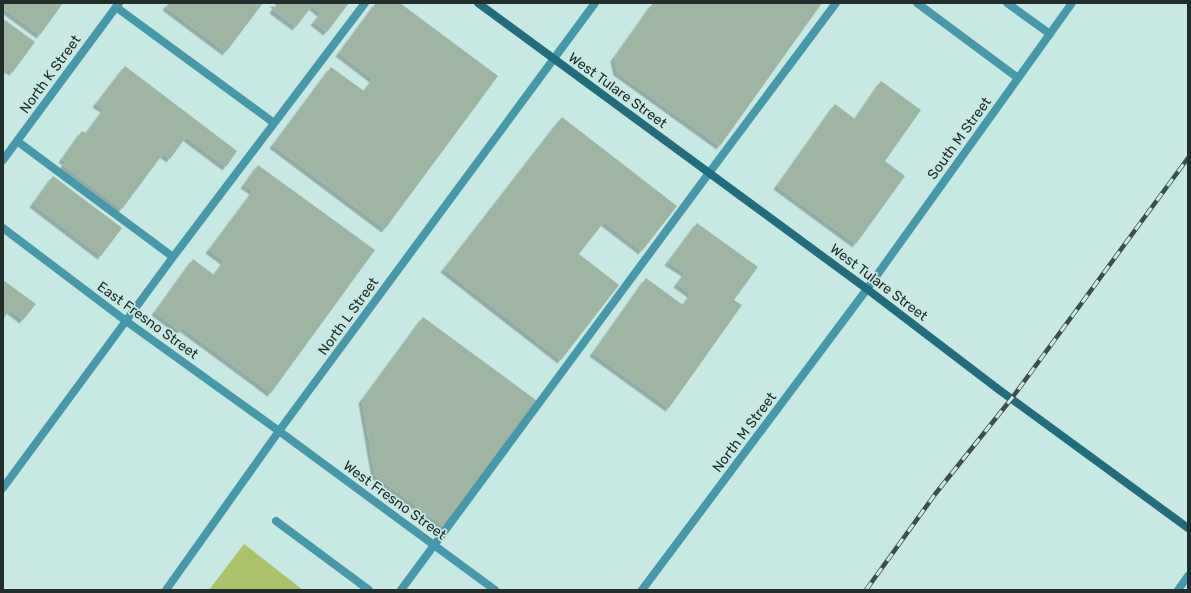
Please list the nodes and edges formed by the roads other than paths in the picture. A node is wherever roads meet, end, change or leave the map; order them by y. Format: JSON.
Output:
{"nodes":[{"id":1,"x":365,"y":3,"type":"edge"},
{"id":2,"x":478,"y":3,"type":"edge"},
{"id":3,"x":595,"y":3,"type":"edge"},
{"id":4,"x":836,"y":3,"type":"edge"},
{"id":5,"x":917,"y":3,"type":"edge"},
{"id":6,"x":1007,"y":3,"type":"edge"},
{"id":7,"x":1072,"y":3,"type":"edge"},
{"id":8,"x":117,"y":5,"type":"edge"},
{"id":9,"x":1050,"y":34,"type":"junction"},
{"id":10,"x":553,"y":59,"type":"junction"},
{"id":11,"x":1018,"y":78,"type":"junction"},
{"id":12,"x":274,"y":123,"type":"junction"},
{"id":13,"x":17,"y":141,"type":"junction"},
{"id":14,"x":3,"y":160,"type":"edge"},
{"id":15,"x":709,"y":173,"type":"junction"},
{"id":16,"x":3,"y":228,"type":"edge"},
{"id":17,"x":173,"y":257,"type":"junction"},
{"id":18,"x":867,"y":289,"type":"junction"},
{"id":19,"x":126,"y":321,"type":"junction"},
{"id":20,"x":279,"y":431,"type":"junction"},
{"id":21,"x":3,"y":488,"type":"edge"},
{"id":22,"x":276,"y":521,"type":"dead end"},
{"id":23,"x":1188,"y":528,"type":"edge"},
{"id":24,"x":435,"y":546,"type":"junction"},
{"id":25,"x":1188,"y":576,"type":"edge"},
{"id":26,"x":166,"y":590,"type":"edge"},
{"id":27,"x":369,"y":590,"type":"edge"},
{"id":28,"x":402,"y":590,"type":"edge"},
{"id":29,"x":495,"y":590,"type":"edge"},
{"id":30,"x":642,"y":590,"type":"edge"},
{"id":31,"x":1178,"y":590,"type":"edge"}],
"edges":[{"from":1,"to":12,"type":"street"},
{"from":2,"to":10,"type":"street","name":"West Tulare Street"},
{"from":3,"to":10,"type":"street","name":"North L Street"},
{"from":4,"to":15,"type":"street"},
{"from":5,"to":11,"type":"street"},
{"from":6,"to":9,"type":"street"},
{"from":7,"to":9,"type":"street","name":"South M Street"},
{"from":8,"to":12,"type":"street"},
{"from":8,"to":13,"type":"street","name":"North K Street"},
{"from":9,"to":11,"type":"street","name":"South M Street"},
{"from":10,"to":15,"type":"street","name":"West Tulare Street"},
{"from":10,"to":20,"type":"street","name":"North L Street"},
{"from":11,"to":18,"type":"street","name":"South M Street"},
{"from":12,"to":17,"type":"street"},
{"from":13,"to":14,"type":"street","name":"North K Street"},
{"from":13,"to":17,"type":"street"},
{"from":15,"to":18,"type":"street","name":"West Tulare Street"},
{"from":15,"to":24,"type":"street"},
{"from":16,"to":19,"type":"street","name":"East Fresno Street"},
{"from":17,"to":19,"type":"street"},
{"from":18,"to":23,"type":"street","name":"West Tulare Street"},
{"from":18,"to":30,"type":"street","name":"North M Street"},
{"from":19,"to":20,"type":"street","name":"East Fresno Street"},
{"from":19,"to":21,"type":"street"},
{"from":20,"to":24,"type":"street","name":"West Fresno Street"},
{"from":20,"to":26,"type":"street","name":"North L Street"},
{"from":22,"to":27,"type":"street"},
{"from":24,"to":28,"type":"street"},
{"from":24,"to":29,"type":"street","name":"West Fresno Street"},
{"from":25,"to":31,"type":"street"}]}
